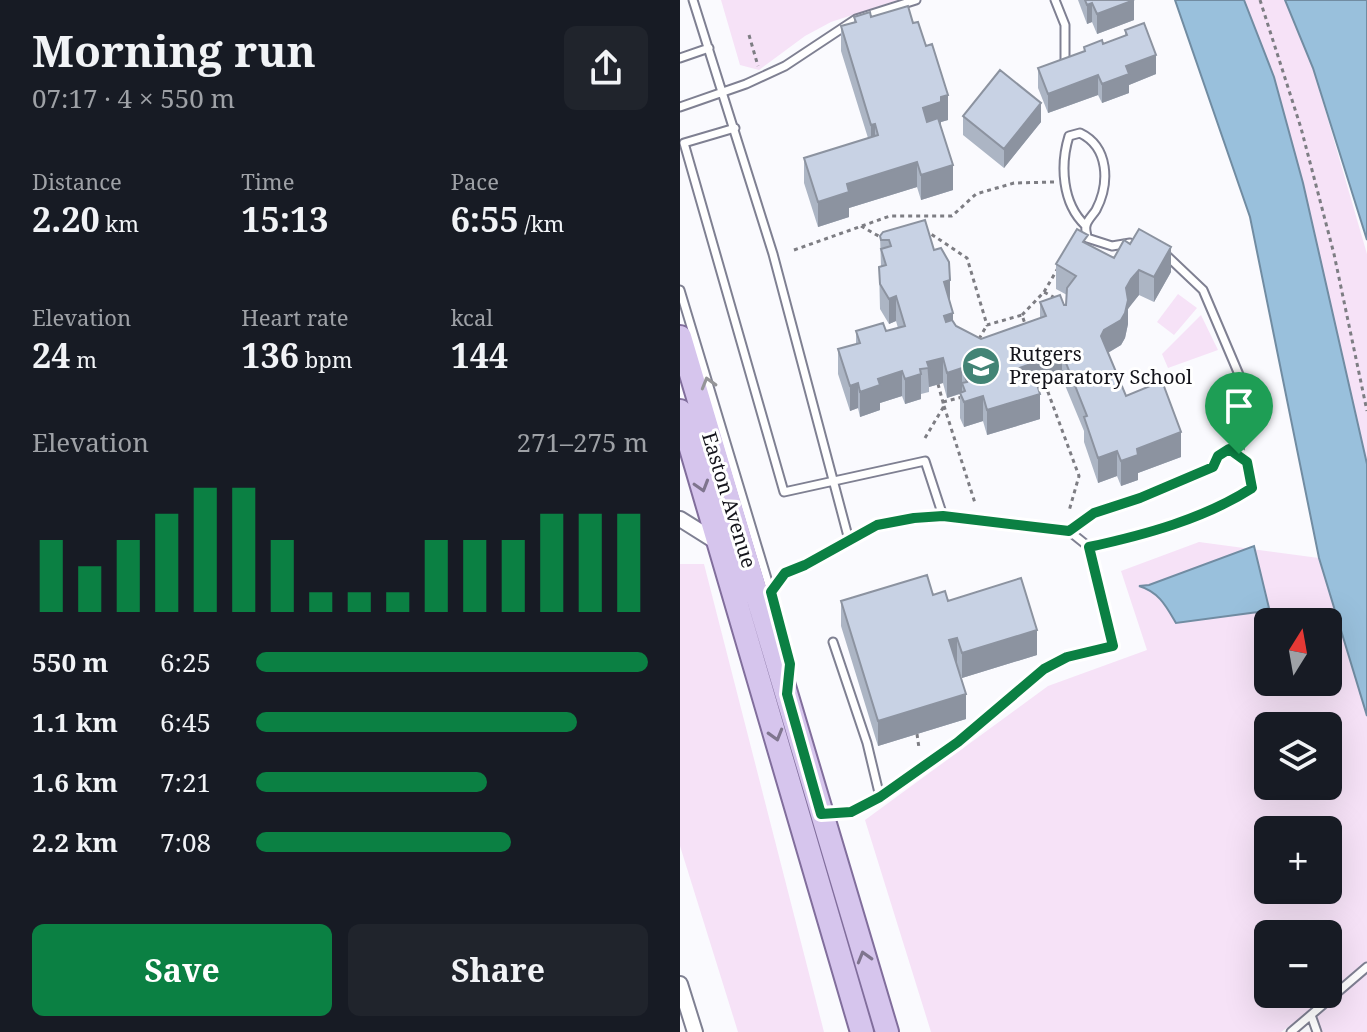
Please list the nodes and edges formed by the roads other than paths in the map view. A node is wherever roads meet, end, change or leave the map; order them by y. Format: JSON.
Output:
{"nodes":[{"id":1,"x":693,"y":0,"type":"edge"},
{"id":2,"x":916,"y":0,"type":"edge"},
{"id":3,"x":1055,"y":0,"type":"edge"},
{"id":4,"x":709,"y":48,"type":"junction"},
{"id":5,"x":680,"y":58,"type":"edge"},
{"id":6,"x":1065,"y":70,"type":"edge"},
{"id":7,"x":723,"y":91,"type":"junction"},
{"id":8,"x":680,"y":107,"type":"edge"},
{"id":9,"x":735,"y":128,"type":"junction"},
{"id":10,"x":1085,"y":225,"type":"junction"},
{"id":11,"x":1139,"y":242,"type":"edge"},
{"id":12,"x":1159,"y":249,"type":"edge"},
{"id":13,"x":680,"y":290,"type":"edge"},
{"id":14,"x":680,"y":337,"type":"edge"},
{"id":15,"x":681,"y":419,"type":"edge"},
{"id":16,"x":1239,"y":454,"type":"junction"},
{"id":17,"x":834,"y":479,"type":"junction"},
{"id":18,"x":943,"y":516,"type":"junction"},
{"id":19,"x":680,"y":519,"type":"edge"},
{"id":20,"x":1069,"y":531,"type":"junction"},
{"id":21,"x":849,"y":540,"type":"junction"},
{"id":22,"x":720,"y":544,"type":"junction"},
{"id":23,"x":1089,"y":547,"type":"junction"},
{"id":24,"x":771,"y":592,"type":"junction"},
{"id":25,"x":833,"y":642,"type":"dead end"},
{"id":26,"x":787,"y":694,"type":"junction"},
{"id":27,"x":880,"y":797,"type":"junction"},
{"id":28,"x":821,"y":814,"type":"junction"},
{"id":29,"x":1367,"y":967,"type":"edge"},
{"id":30,"x":680,"y":984,"type":"edge"},
{"id":31,"x":1311,"y":1015,"type":"junction"},
{"id":32,"x":695,"y":1032,"type":"edge"},
{"id":33,"x":862,"y":1032,"type":"edge"},
{"id":34,"x":887,"y":1032,"type":"edge"},
{"id":35,"x":1291,"y":1032,"type":"edge"},
{"id":36,"x":1317,"y":1032,"type":"edge"}],
"edges":[{"from":1,"to":4,"type":"lane"},
{"from":2,"to":7,"type":"lane"},
{"from":3,"to":6,"type":"lane"},
{"from":4,"to":5,"type":"lane"},
{"from":4,"to":7,"type":"lane"},
{"from":7,"to":8,"type":"lane"},
{"from":7,"to":9,"type":"lane"},
{"from":9,"to":17,"type":"lane"},
{"from":9,"to":17,"type":"lane"},
{"from":10,"to":10,"type":"lane"},
{"from":10,"to":11,"type":"lane"},
{"from":12,"to":16,"type":"lane"},
{"from":24,"to":13,"type":"lane","one_way":true},
{"from":14,"to":26,"type":"main road","name":"Easton Avenue"},
{"from":15,"to":22,"type":"main road","name":"Easton Avenue","one_way":true},
{"from":16,"to":20,"type":"lane"},
{"from":16,"to":23,"type":"lane"},
{"from":17,"to":18,"type":"lane"},
{"from":17,"to":21,"type":"lane"},
{"from":18,"to":20,"type":"lane"},
{"from":18,"to":21,"type":"lane"},
{"from":19,"to":22,"type":"street"},
{"from":20,"to":23,"type":"lane"},
{"from":21,"to":24,"type":"lane"},
{"from":22,"to":33,"type":"main road","name":"Easton Avenue","one_way":true},
{"from":23,"to":27,"type":"lane"},
{"from":24,"to":26,"type":"lane"},
{"from":25,"to":27,"type":"lane"},
{"from":26,"to":28,"type":"main road","name":"Easton Avenue"},
{"from":27,"to":28,"type":"lane"},
{"from":34,"to":28,"type":"main road","name":"Easton Avenue","one_way":true},
{"from":29,"to":31,"type":"lane"},
{"from":30,"to":32,"type":"street"},
{"from":31,"to":35,"type":"lane"},
{"from":31,"to":36,"type":"lane"}]}
